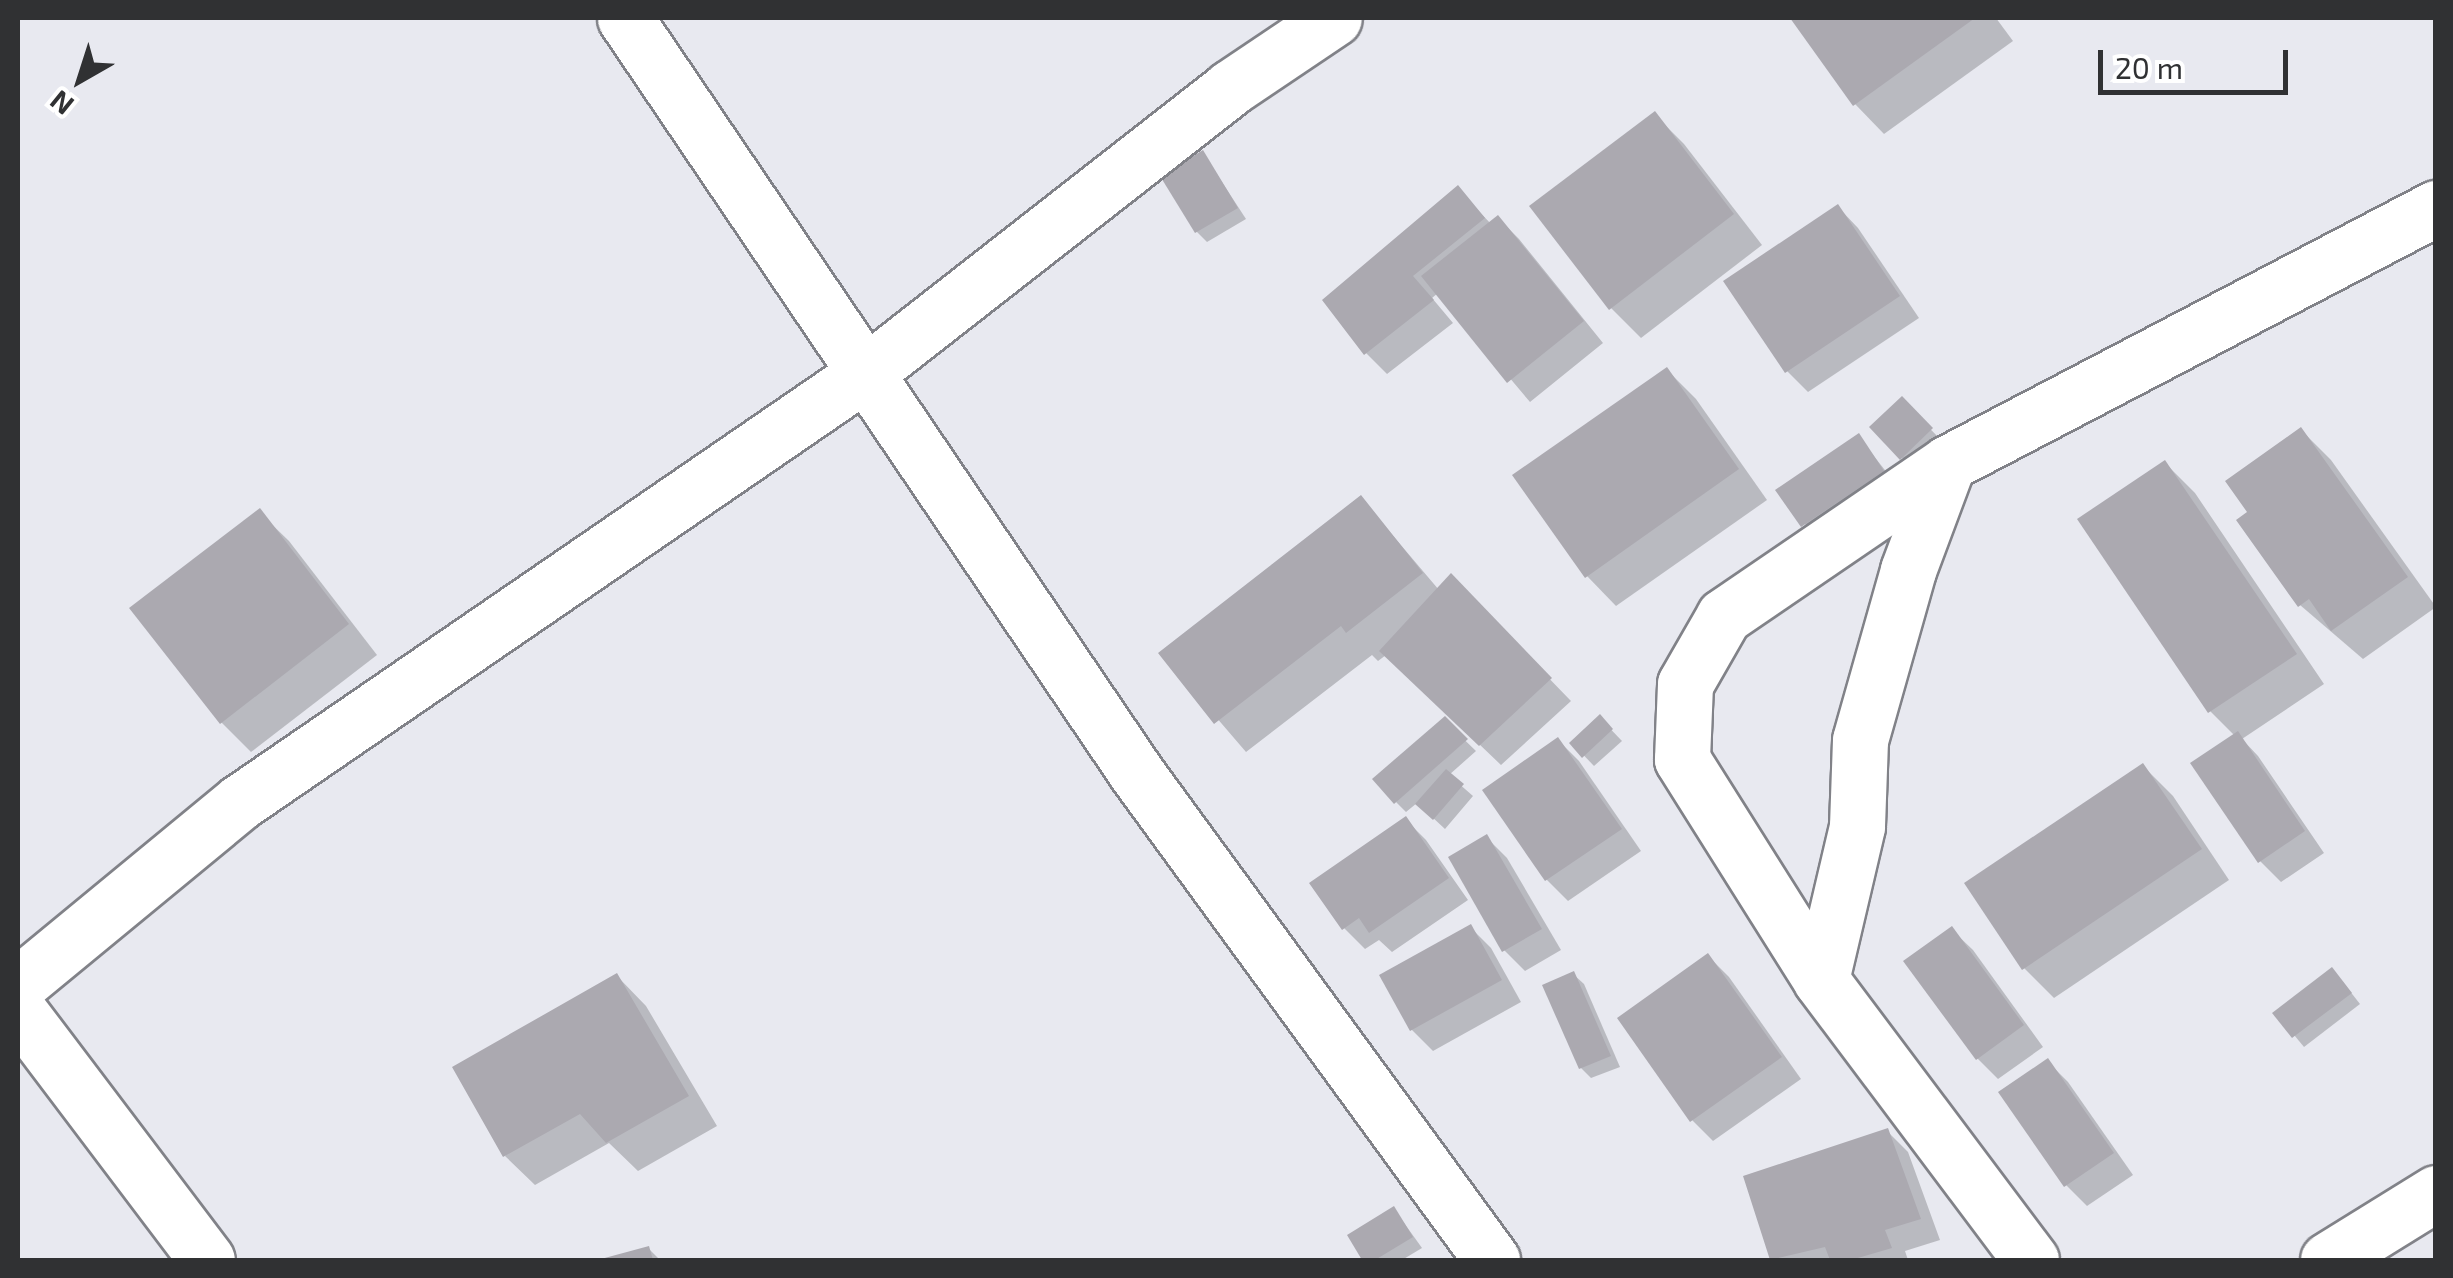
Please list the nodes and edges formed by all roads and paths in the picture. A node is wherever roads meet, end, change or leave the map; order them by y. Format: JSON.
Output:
{"nodes":[{"id":1,"x":626,"y":18,"type":"edge"},
{"id":2,"x":1334,"y":18,"type":"edge"},
{"id":3,"x":2436,"y":208,"type":"edge"},
{"id":4,"x":867,"y":372,"type":"junction"},
{"id":5,"x":1948,"y":464,"type":"junction"},
{"id":6,"x":1820,"y":980,"type":"junction"},
{"id":7,"x":18,"y":985,"type":"edge"},
{"id":8,"x":18,"y":1010,"type":"edge"},
{"id":9,"x":2436,"y":1193,"type":"edge"},
{"id":10,"x":207,"y":1260,"type":"edge"},
{"id":11,"x":1492,"y":1260,"type":"edge"},
{"id":12,"x":2031,"y":1260,"type":"edge"},
{"id":13,"x":2328,"y":1260,"type":"edge"}],
"edges":[{"from":1,"to":4,"type":"street"},
{"from":2,"to":4,"type":"street"},
{"from":3,"to":5,"type":"street"},
{"from":4,"to":7,"type":"street"},
{"from":4,"to":11,"type":"street"},
{"from":5,"to":6,"type":"street"},
{"from":5,"to":6,"type":"street"},
{"from":6,"to":12,"type":"street"},
{"from":8,"to":10,"type":"street"},
{"from":9,"to":13,"type":"street"}]}
